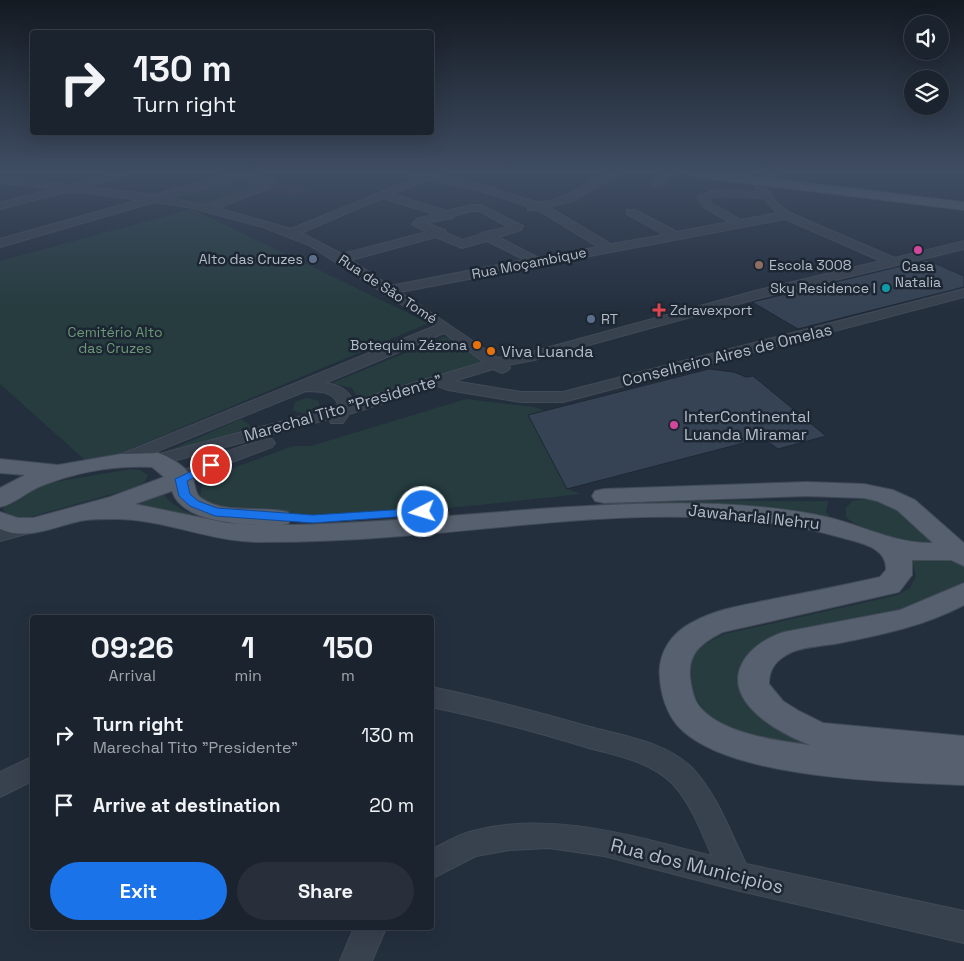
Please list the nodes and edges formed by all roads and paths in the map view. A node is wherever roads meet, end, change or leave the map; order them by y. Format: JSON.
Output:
{"nodes":[{"id":1,"x":85,"y":218,"type":"edge"},
{"id":2,"x":248,"y":218,"type":"edge"},
{"id":3,"x":326,"y":218,"type":"joint"},
{"id":4,"x":357,"y":218,"type":"edge"},
{"id":5,"x":446,"y":218,"type":"edge"},
{"id":6,"x":457,"y":218,"type":"edge"},
{"id":7,"x":463,"y":218,"type":"edge"},
{"id":8,"x":472,"y":218,"type":"edge"},
{"id":9,"x":496,"y":218,"type":"edge"},
{"id":10,"x":502,"y":218,"type":"edge"},
{"id":11,"x":559,"y":218,"type":"edge"},
{"id":12,"x":642,"y":218,"type":"edge"},
{"id":13,"x":729,"y":218,"type":"edge"},
{"id":14,"x":769,"y":218,"type":"edge"},
{"id":15,"x":793,"y":218,"type":"edge"},
{"id":16,"x":485,"y":220,"type":"junction"},
{"id":17,"x":450,"y":221,"type":"junction"},
{"id":18,"x":738,"y":223,"type":"junction"},
{"id":19,"x":292,"y":233,"type":"junction"},
{"id":20,"x":437,"y":233,"type":"junction"},
{"id":21,"x":484,"y":235,"type":"junction"},
{"id":22,"x":673,"y":235,"type":"junction"},
{"id":23,"x":0,"y":243,"type":"edge"},
{"id":24,"x":964,"y":246,"type":"edge"},
{"id":25,"x":608,"y":248,"type":"junction"},
{"id":26,"x":342,"y":258,"type":"junction"},
{"id":27,"x":536,"y":261,"type":"junction"},
{"id":28,"x":894,"y":262,"type":"junction"},
{"id":29,"x":390,"y":290,"type":"junction"},
{"id":30,"x":964,"y":293,"type":"edge"},
{"id":31,"x":446,"y":327,"type":"junction"},
{"id":32,"x":529,"y":357,"type":"joint"},
{"id":33,"x":499,"y":366,"type":"junction"},
{"id":34,"x":474,"y":373,"type":"junction"},
{"id":35,"x":444,"y":383,"type":"junction"},
{"id":36,"x":302,"y":387,"type":"junction"},
{"id":37,"x":489,"y":390,"type":"junction"},
{"id":38,"x":277,"y":397,"type":"junction"},
{"id":39,"x":339,"y":415,"type":"junction"},
{"id":40,"x":290,"y":426,"type":"junction"},
{"id":41,"x":312,"y":428,"type":"junction"},
{"id":42,"x":122,"y":460,"type":"junction"},
{"id":43,"x":158,"y":460,"type":"junction"},
{"id":44,"x":0,"y":466,"type":"edge"},
{"id":45,"x":61,"y":471,"type":"junction"},
{"id":46,"x":180,"y":479,"type":"junction"},
{"id":47,"x":864,"y":491,"type":"junction"},
{"id":48,"x":0,"y":500,"type":"edge"},
{"id":49,"x":82,"y":513,"type":"junction"},
{"id":50,"x":0,"y":520,"type":"edge"},
{"id":51,"x":34,"y":526,"type":"junction"},
{"id":52,"x":842,"y":529,"type":"junction"},
{"id":53,"x":0,"y":536,"type":"edge"},
{"id":54,"x":886,"y":545,"type":"junction"},
{"id":55,"x":961,"y":554,"type":"edge"},
{"id":56,"x":964,"y":593,"type":"edge"},
{"id":57,"x":434,"y":698,"type":"edge"},
{"id":58,"x":964,"y":750,"type":"edge"},
{"id":59,"x":30,"y":769,"type":"edge"},
{"id":60,"x":964,"y":771,"type":"edge"},
{"id":61,"x":0,"y":785,"type":"edge"},
{"id":62,"x":434,"y":863,"type":"edge"},
{"id":63,"x":736,"y":876,"type":"junction"},
{"id":64,"x":964,"y":927,"type":"edge"},
{"id":65,"x":369,"y":930,"type":"edge"},
{"id":66,"x":356,"y":961,"type":"edge"}],
"edges":[{"from":1,"to":23,"type":"street"},
{"from":2,"to":19,"type":"street","name":"Rua de São Tomé"},
{"from":3,"to":4,"type":"street"},
{"from":3,"to":19,"type":"street"},
{"from":5,"to":17,"type":"street"},
{"from":6,"to":17,"type":"street"},
{"from":7,"to":17,"type":"street"},
{"from":8,"to":16,"type":"street"},
{"from":9,"to":16,"type":"street"},
{"from":10,"to":21,"type":"street"},
{"from":11,"to":25,"type":"street"},
{"from":12,"to":22,"type":"street"},
{"from":13,"to":18,"type":"street"},
{"from":14,"to":18,"type":"street","name":"Rua Moçambique"},
{"from":15,"to":28,"type":"street"},
{"from":16,"to":21,"type":"street"},
{"from":17,"to":20,"type":"street"},
{"from":17,"to":20,"type":"street"},
{"from":17,"to":21,"type":"street"},
{"from":18,"to":22,"type":"street","name":"Rua Moçambique"},
{"from":19,"to":26,"type":"street","name":"Rua de São Tomé"},
{"from":20,"to":21,"type":"street"},
{"from":20,"to":26,"type":"street"},
{"from":21,"to":27,"type":"street"},
{"from":22,"to":25,"type":"street","name":"Rua Moçambique"},
{"from":24,"to":28,"type":"street","name":"Marechal Tito \"Presidente\""},
{"from":25,"to":27,"type":"street","name":"Rua Moçambique"},
{"from":26,"to":29,"type":"street","name":"Rua de São Tomé"},
{"from":27,"to":29,"type":"street","name":"Rua Moçambique"},
{"from":28,"to":32,"type":"street","name":"Marechal Tito \"Presidente\""},
{"from":29,"to":31,"type":"street","name":"Rua de São Tomé"},
{"from":30,"to":37,"type":"street","name":"Conselheiro Aires de Omelas"},
{"from":31,"to":33,"type":"street","name":"Rua de São Tomé"},
{"from":31,"to":36,"type":"street","name":"Marechal Tito \"Presidente\""},
{"from":32,"to":33,"type":"street","name":"Marechal Tito \"Presidente\""},
{"from":33,"to":34,"type":"street","name":"Marechal Tito \"Presidente\""},
{"from":34,"to":35,"type":"street","name":"Marechal Tito \"Presidente\""},
{"from":34,"to":37,"type":"street"},
{"from":35,"to":37,"type":"street","name":"Conselheiro Aires de Omelas"},
{"from":35,"to":39,"type":"street","name":"Marechal Tito \"Presidente\""},
{"from":36,"to":38,"type":"street","name":"Marechal Tito \"Presidente\""},
{"from":36,"to":39,"type":"street"},
{"from":38,"to":40,"type":"street"},
{"from":38,"to":42,"type":"street","name":"Marechal Tito \"Presidente\""},
{"from":39,"to":40,"type":"street","name":"Marechal Tito \"Presidente\""},
{"from":39,"to":41,"type":"street","name":"Marechal Tito \"Presidente\""},
{"from":40,"to":41,"type":"street"},
{"from":40,"to":43,"type":"street","name":"Marechal Tito \"Presidente\""},
{"from":41,"to":46,"type":"street","name":"Marechal Tito \"Presidente\""},
{"from":42,"to":43,"type":"main road"},
{"from":42,"to":45,"type":"main road"},
{"from":43,"to":46,"type":"main road"},
{"from":44,"to":45,"type":"main road"},
{"from":45,"to":48,"type":"main road"},
{"from":46,"to":47,"type":"main road","name":"Jawaharlal Nehru"},
{"from":46,"to":49,"type":"main road"},
{"from":47,"to":52,"type":"main road"},
{"from":47,"to":55,"type":"main road","name":"Jawaharlal Nehru"},
{"from":49,"to":51,"type":"main road"},
{"from":49,"to":52,"type":"main road","name":"Jawaharlal Nehru"},
{"from":50,"to":51,"type":"main road"},
{"from":51,"to":53,"type":"street"},
{"from":52,"to":54,"type":"main road","name":"Jawaharlal Nehru"},
{"from":54,"to":55,"type":"main road","name":"Jawaharlal Nehru"},
{"from":54,"to":60,"type":"main road"},
{"from":56,"to":58,"type":"main road"},
{"from":57,"to":63,"type":"street"},
{"from":59,"to":61,"type":"street"},
{"from":62,"to":63,"type":"street","name":"Rua dos Municipios"},
{"from":63,"to":64,"type":"street","name":"Rua dos Municipios"},
{"from":65,"to":66,"type":"street"}]}
